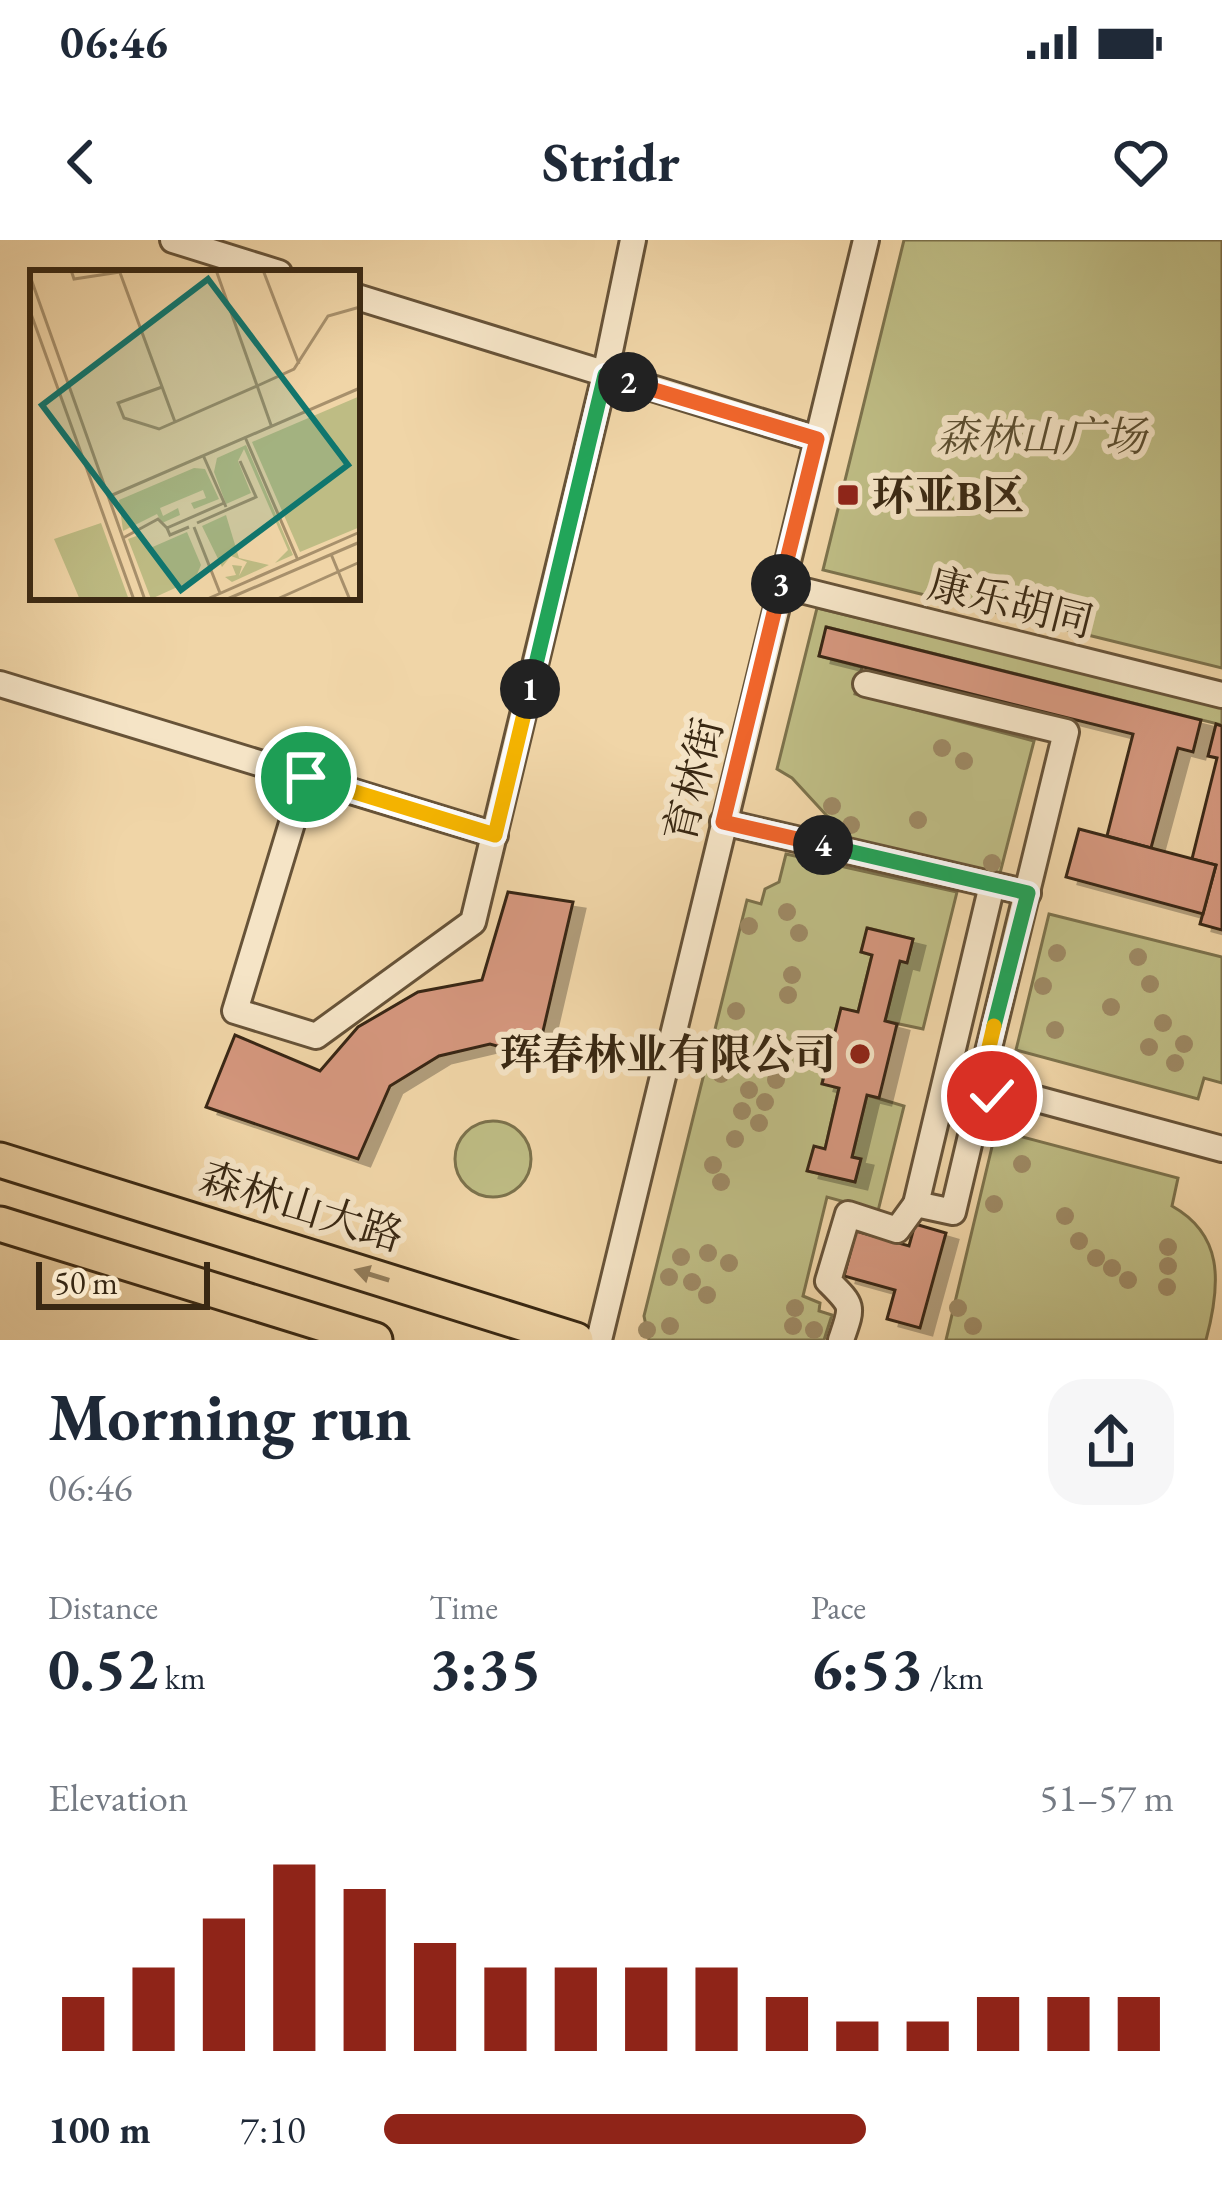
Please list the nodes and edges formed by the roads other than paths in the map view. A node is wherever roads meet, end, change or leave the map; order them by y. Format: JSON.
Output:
{"nodes":[{"id":1,"x":173,"y":240,"type":"edge"},
{"id":2,"x":633,"y":240,"type":"edge"},
{"id":3,"x":866,"y":240,"type":"edge"},
{"id":4,"x":269,"y":270,"type":"edge"},
{"id":5,"x":360,"y":299,"type":"edge"},
{"id":6,"x":605,"y":375,"type":"junction"},
{"id":7,"x":817,"y":439,"type":"junction"},
{"id":8,"x":781,"y":585,"type":"junction"},
{"id":9,"x":0,"y":684,"type":"edge"},
{"id":10,"x":866,"y":684,"type":"dead end"},
{"id":11,"x":1222,"y":695,"type":"edge"},
{"id":12,"x":306,"y":777,"type":"junction"},
{"id":13,"x":723,"y":822,"type":"junction"},
{"id":14,"x":495,"y":835,"type":"junction"},
{"id":15,"x":992,"y":885,"type":"junction"},
{"id":16,"x":1028,"y":893,"type":"junction"},
{"id":17,"x":986,"y":1060,"type":"junction"},
{"id":18,"x":946,"y":1076,"type":"junction"},
{"id":19,"x":987,"y":1097,"type":"junction"},
{"id":20,"x":1222,"y":1149,"type":"edge"},
{"id":21,"x":0,"y":1160,"type":"edge"},
{"id":22,"x":916,"y":1204,"type":"junction"},
{"id":23,"x":0,"y":1224,"type":"edge"},
{"id":24,"x":483,"y":1325,"type":"edge"},
{"id":25,"x":375,"y":1340,"type":"edge"},
{"id":26,"x":576,"y":1340,"type":"edge"},
{"id":27,"x":599,"y":1340,"type":"edge"},
{"id":28,"x":842,"y":1340,"type":"edge"}],
"edges":[{"from":1,"to":4,"type":"street"},
{"from":2,"to":6,"type":"street"},
{"from":3,"to":7,"type":"street","name":"育林街"},
{"from":5,"to":6,"type":"street"},
{"from":6,"to":7,"type":"street"},
{"from":6,"to":14,"type":"street"},
{"from":7,"to":8,"type":"street","name":"育林街"},
{"from":8,"to":11,"type":"street","name":"康乐胡同"},
{"from":8,"to":13,"type":"street","name":"育林街"},
{"from":9,"to":12,"type":"street"},
{"from":10,"to":16,"type":"street"},
{"from":12,"to":14,"type":"street"},
{"from":12,"to":14,"type":"street"},
{"from":13,"to":15,"type":"street"},
{"from":13,"to":27,"type":"street","name":"育林街"},
{"from":15,"to":16,"type":"street"},
{"from":15,"to":18,"type":"street"},
{"from":16,"to":17,"type":"street"},
{"from":17,"to":18,"type":"street"},
{"from":17,"to":19,"type":"street"},
{"from":18,"to":19,"type":"street"},
{"from":18,"to":22,"type":"street"},
{"from":19,"to":20,"type":"street"},
{"from":19,"to":22,"type":"street"},
{"from":24,"to":21,"type":"main road","name":"森林山大路","one_way":true},
{"from":22,"to":28,"type":"street"},
{"from":23,"to":25,"type":"main road"},
{"from":24,"to":26,"type":"main road","name":"森林山大路"}]}
